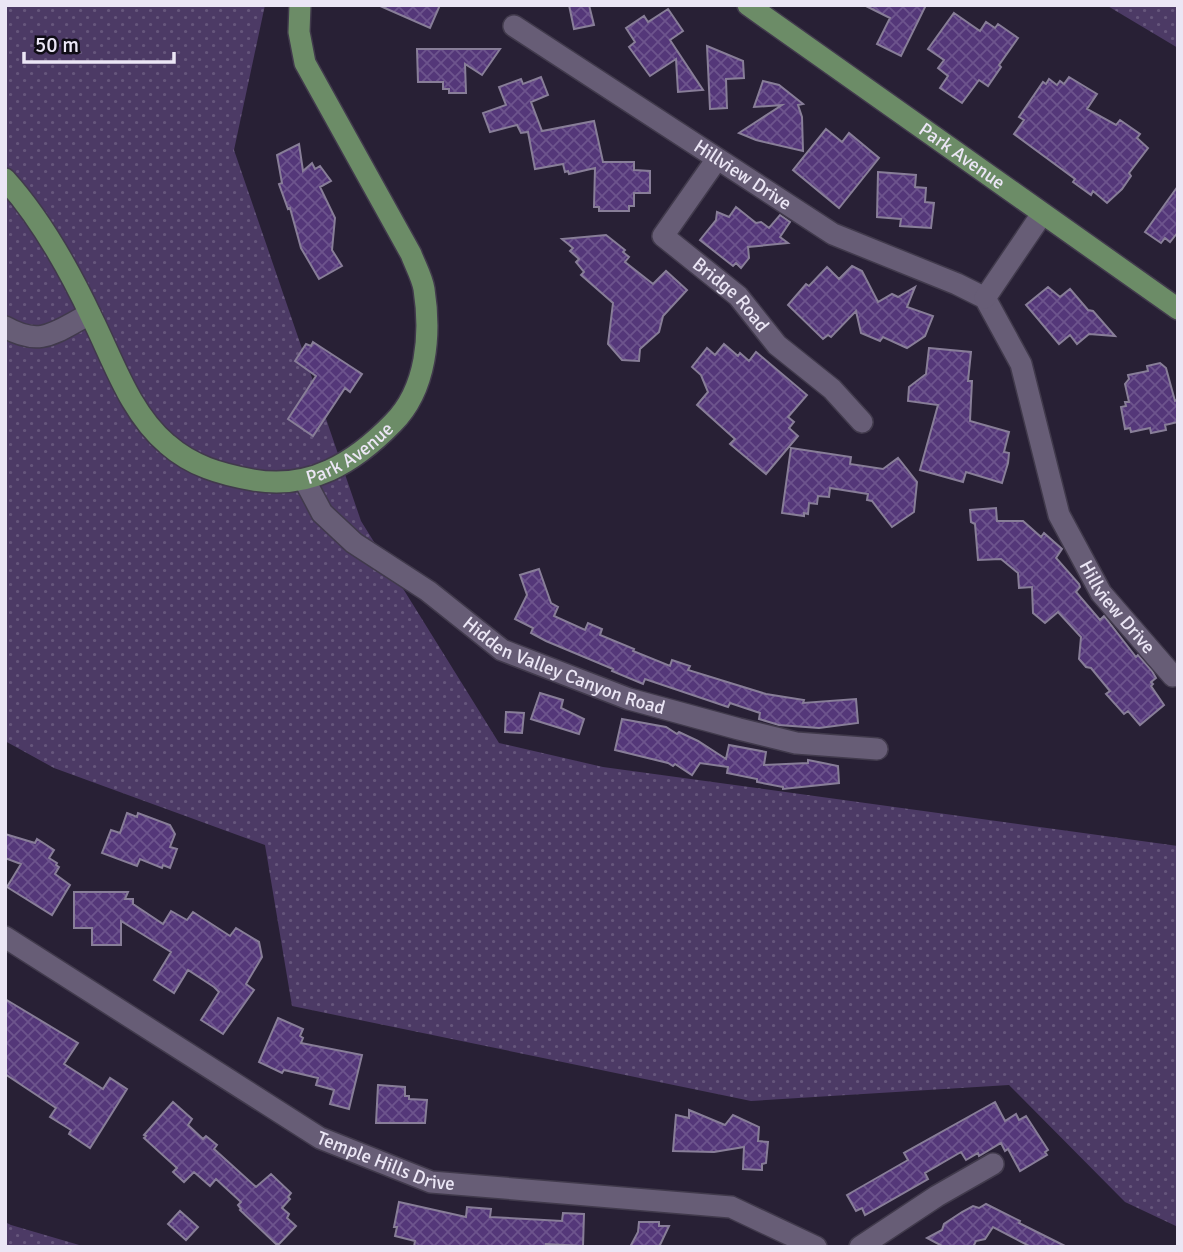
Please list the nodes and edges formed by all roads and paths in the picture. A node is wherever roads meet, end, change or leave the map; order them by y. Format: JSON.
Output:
{"nodes":[{"id":1,"x":300,"y":5,"type":"edge"},
{"id":2,"x":748,"y":5,"type":"edge"},
{"id":3,"x":513,"y":26,"type":"dead end"},
{"id":4,"x":717,"y":159,"type":"junction"},
{"id":5,"x":5,"y":179,"type":"edge"},
{"id":6,"x":1042,"y":214,"type":"junction"},
{"id":7,"x":985,"y":298,"type":"junction"},
{"id":8,"x":1178,"y":309,"type":"edge"},
{"id":9,"x":90,"y":314,"type":"junction"},
{"id":10,"x":5,"y":327,"type":"edge"},
{"id":11,"x":862,"y":422,"type":"dead end"},
{"id":12,"x":304,"y":481,"type":"junction"},
{"id":13,"x":1173,"y":676,"type":"dead end"},
{"id":14,"x":877,"y":749,"type":"dead end"},
{"id":15,"x":5,"y":937,"type":"edge"},
{"id":16,"x":993,"y":1164,"type":"dead end"},
{"id":17,"x":816,"y":1247,"type":"edge"},
{"id":18,"x":860,"y":1247,"type":"edge"}],
"edges":[{"from":1,"to":12,"type":"main road","name":"Park Avenue"},
{"from":2,"to":6,"type":"main road","name":"Park Avenue"},
{"from":3,"to":4,"type":"street","name":"Hillview Drive"},
{"from":4,"to":7,"type":"street","name":"Hillview Drive"},
{"from":4,"to":11,"type":"street","name":"Bridge Road"},
{"from":5,"to":9,"type":"main road","name":"Park Avenue"},
{"from":6,"to":7,"type":"street"},
{"from":6,"to":8,"type":"main road","name":"Park Avenue"},
{"from":7,"to":13,"type":"street","name":"Hillview Drive"},
{"from":9,"to":10,"type":"street"},
{"from":9,"to":12,"type":"main road","name":"Park Avenue"},
{"from":12,"to":14,"type":"street","name":"Hidden Valley Canyon Road"},
{"from":15,"to":17,"type":"street","name":"Temple Hills Drive"},
{"from":16,"to":18,"type":"street"}]}
